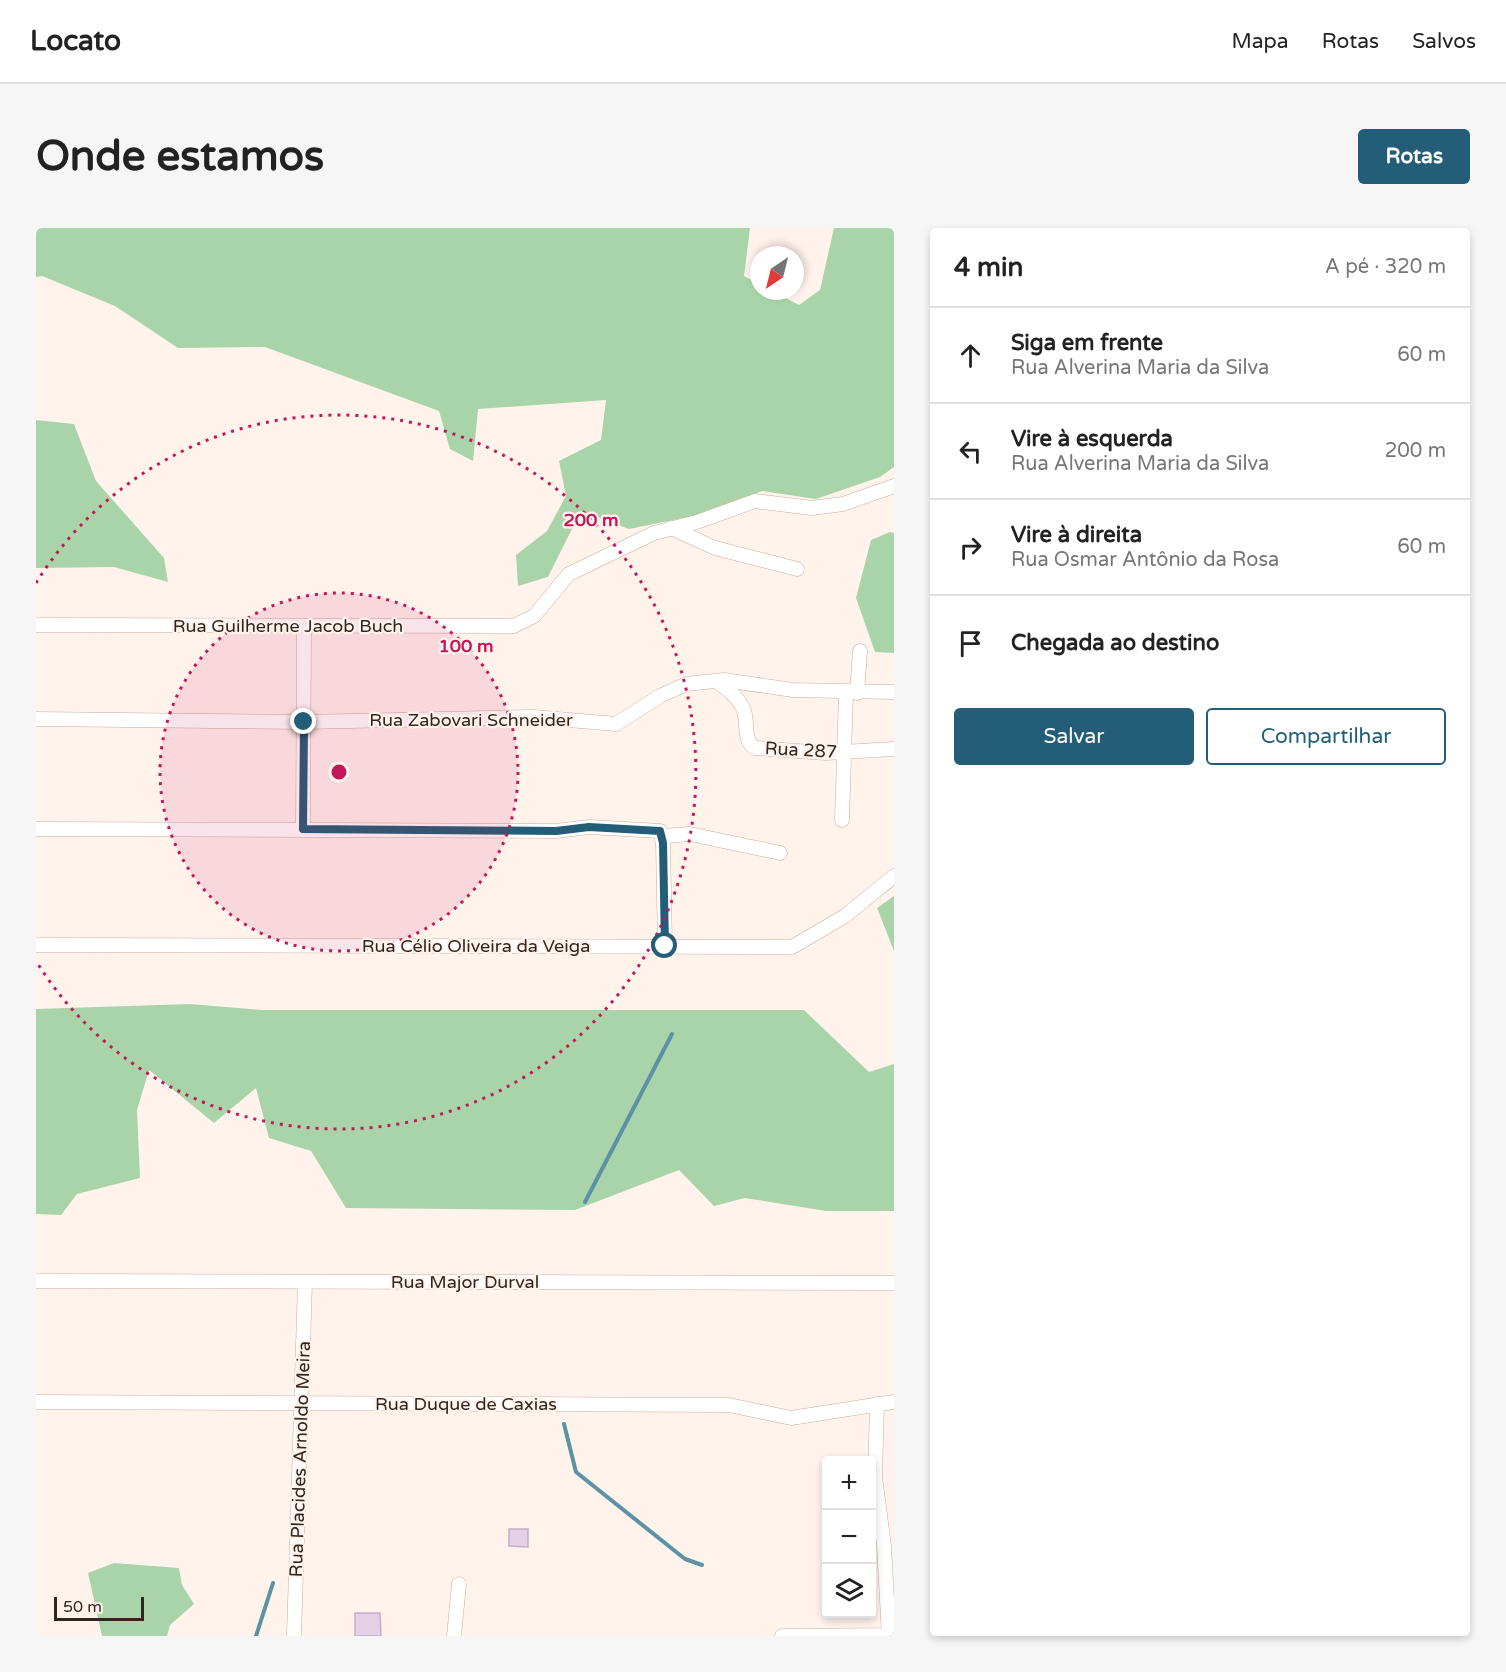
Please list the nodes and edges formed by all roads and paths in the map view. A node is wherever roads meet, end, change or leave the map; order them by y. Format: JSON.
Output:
{"nodes":[{"id":1,"x":894,"y":486,"type":"edge"},
{"id":2,"x":670,"y":528,"type":"junction"},
{"id":3,"x":797,"y":569,"type":"dead end"},
{"id":4,"x":36,"y":625,"type":"edge"},
{"id":5,"x":304,"y":626,"type":"junction"},
{"id":6,"x":860,"y":651,"type":"dead end"},
{"id":7,"x":716,"y":681,"type":"junction"},
{"id":8,"x":894,"y":692,"type":"edge"},
{"id":9,"x":852,"y":693,"type":"junction"},
{"id":10,"x":36,"y":719,"type":"edge"},
{"id":11,"x":304,"y":722,"type":"junction"},
{"id":12,"x":894,"y":749,"type":"edge"},
{"id":13,"x":844,"y":752,"type":"junction"},
{"id":14,"x":842,"y":820,"type":"dead end"},
{"id":15,"x":303,"y":829,"type":"junction"},
{"id":16,"x":36,"y":830,"type":"edge"},
{"id":17,"x":663,"y":836,"type":"junction"},
{"id":18,"x":780,"y":853,"type":"dead end"},
{"id":19,"x":894,"y":876,"type":"edge"},
{"id":20,"x":36,"y":945,"type":"edge"},
{"id":21,"x":665,"y":946,"type":"junction"},
{"id":22,"x":36,"y":1281,"type":"edge"},
{"id":23,"x":305,"y":1282,"type":"junction"},
{"id":24,"x":894,"y":1283,"type":"edge"},
{"id":25,"x":36,"y":1402,"type":"edge"},
{"id":26,"x":894,"y":1402,"type":"edge"},
{"id":27,"x":301,"y":1404,"type":"junction"},
{"id":28,"x":877,"y":1404,"type":"junction"},
{"id":29,"x":459,"y":1584,"type":"dead end"},
{"id":30,"x":891,"y":1635,"type":"edge"},
{"id":31,"x":294,"y":1636,"type":"edge"},
{"id":32,"x":454,"y":1636,"type":"edge"},
{"id":33,"x":782,"y":1636,"type":"edge"}],
"edges":[{"from":1,"to":2,"type":"street","name":"Rua Guilherme Jacob Buch"},
{"from":2,"to":3,"type":"street"},
{"from":2,"to":5,"type":"street","name":"Rua Guilherme Jacob Buch"},
{"from":4,"to":5,"type":"street","name":"Rua Guilherme Jacob Buch"},
{"from":5,"to":11,"type":"street"},
{"from":6,"to":9,"type":"street"},
{"from":7,"to":9,"type":"street","name":"Rua Zabovari Schneider"},
{"from":7,"to":11,"type":"street","name":"Rua Zabovari Schneider"},
{"from":7,"to":13,"type":"street","name":"Rua 287"},
{"from":8,"to":9,"type":"street","name":"Rua Zabovari Schneider"},
{"from":9,"to":13,"type":"street"},
{"from":10,"to":11,"type":"street","name":"Rua Zabovari Schneider"},
{"from":11,"to":15,"type":"street"},
{"from":12,"to":13,"type":"street","name":"Rua 287"},
{"from":13,"to":14,"type":"street"},
{"from":15,"to":16,"type":"street"},
{"from":15,"to":17,"type":"street"},
{"from":17,"to":18,"type":"street"},
{"from":17,"to":21,"type":"street"},
{"from":19,"to":21,"type":"street","name":"Rua Célio Oliveira da Veiga"},
{"from":20,"to":21,"type":"street","name":"Rua Célio Oliveira da Veiga"},
{"from":22,"to":23,"type":"street","name":"Rua Major Durval"},
{"from":23,"to":24,"type":"street","name":"Rua Major Durval"},
{"from":23,"to":27,"type":"street","name":"Rua Placides Arnoldo Meira"},
{"from":25,"to":27,"type":"street","name":"Rua Duque de Caxias"},
{"from":26,"to":28,"type":"street","name":"Rua Duque de Caxias"},
{"from":27,"to":28,"type":"street","name":"Rua Duque de Caxias"},
{"from":27,"to":31,"type":"street","name":"Rua Placides Arnoldo Meira"},
{"from":28,"to":30,"type":"street"},
{"from":29,"to":32,"type":"street"},
{"from":30,"to":33,"type":"street"}]}
